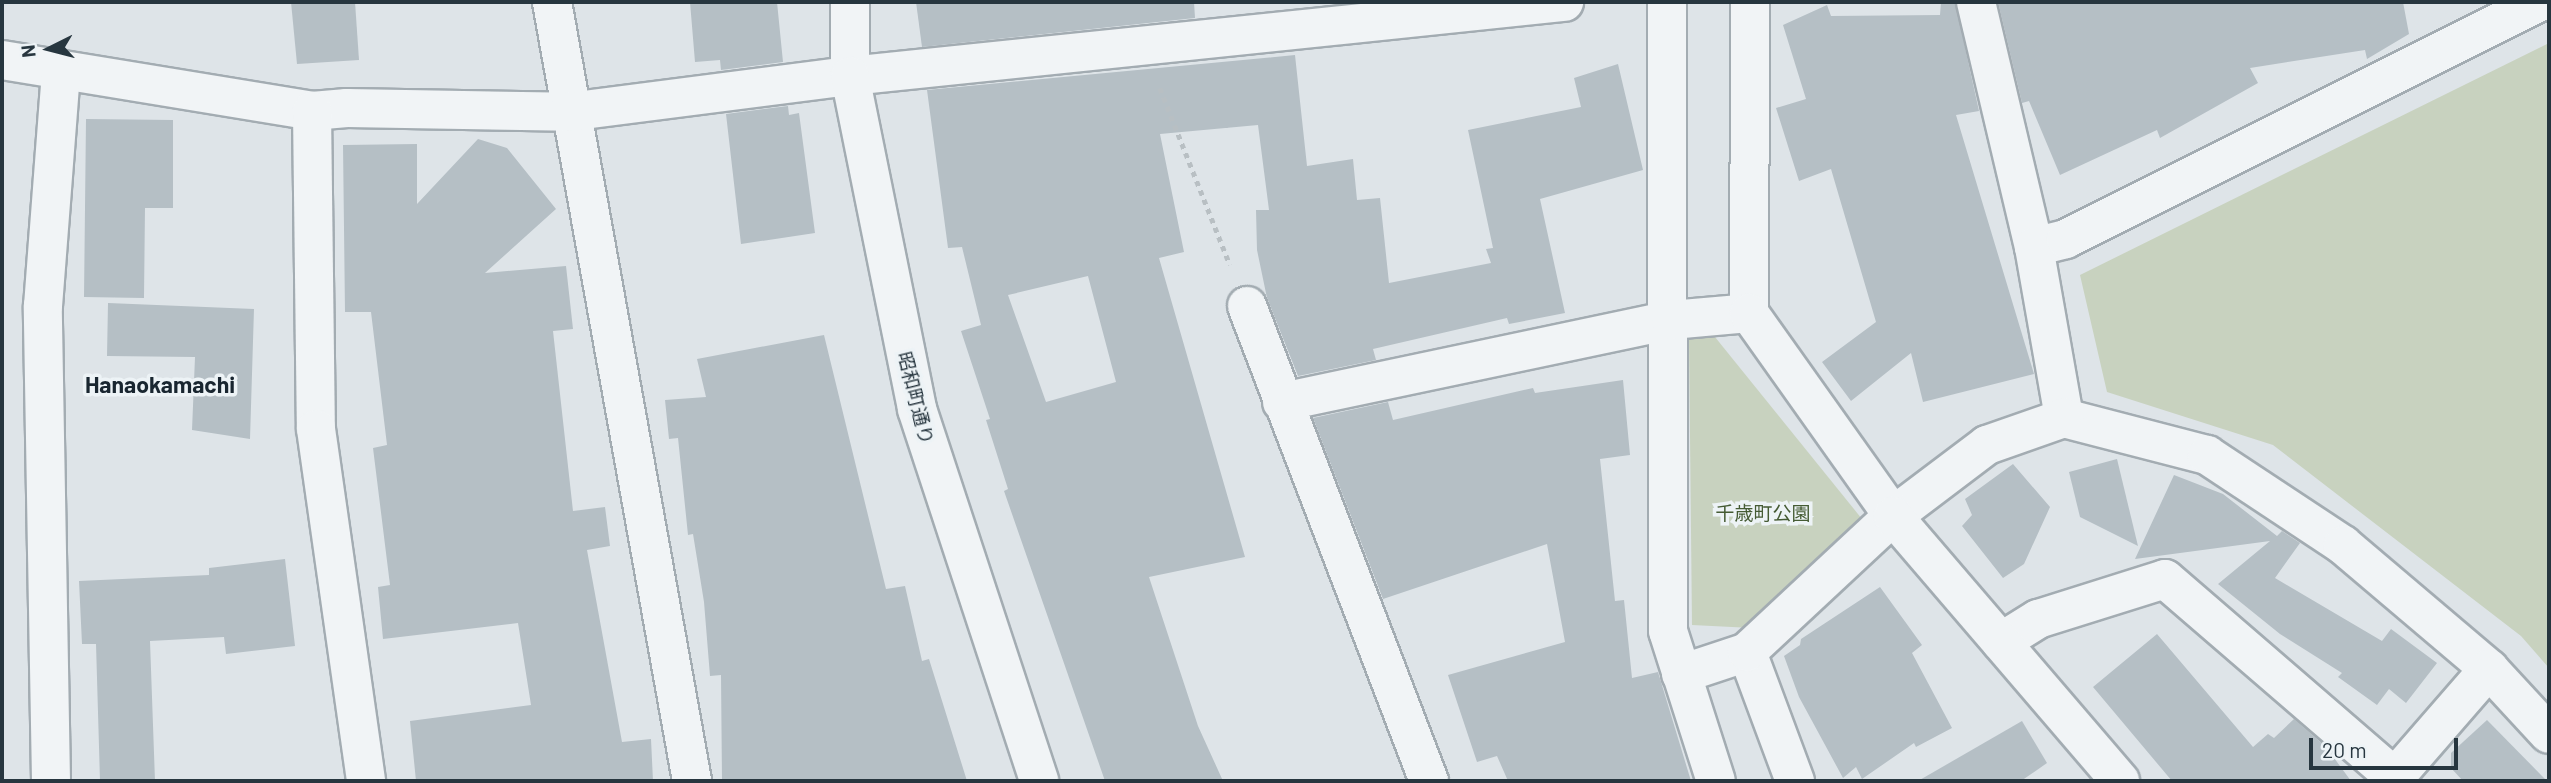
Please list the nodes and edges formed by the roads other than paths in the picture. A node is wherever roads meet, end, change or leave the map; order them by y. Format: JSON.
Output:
{"nodes":[{"id":1,"x":552,"y":2,"type":"edge"},
{"id":2,"x":850,"y":2,"type":"edge"},
{"id":3,"x":1564,"y":2,"type":"edge"},
{"id":4,"x":1667,"y":2,"type":"edge"},
{"id":5,"x":1751,"y":2,"type":"edge"},
{"id":6,"x":1976,"y":2,"type":"edge"},
{"id":7,"x":2539,"y":2,"type":"edge"},
{"id":8,"x":2,"y":60,"type":"edge"},
{"id":9,"x":61,"y":72,"type":"junction"},
{"id":10,"x":850,"y":76,"type":"junction"},
{"id":11,"x":312,"y":111,"type":"junction"},
{"id":12,"x":568,"y":112,"type":"junction"},
{"id":13,"x":2034,"y":247,"type":"junction"},
{"id":14,"x":1247,"y":306,"type":"road end"},
{"id":15,"x":1749,"y":313,"type":"junction"},
{"id":16,"x":1671,"y":320,"type":"junction"},
{"id":17,"x":1282,"y":402,"type":"junction"},
{"id":18,"x":2064,"y":418,"type":"junction"},
{"id":19,"x":1893,"y":516,"type":"junction"},
{"id":20,"x":2001,"y":642,"type":"junction"},
{"id":21,"x":1747,"y":652,"type":"junction"},
{"id":22,"x":2489,"y":669,"type":"junction"},
{"id":23,"x":1682,"y":674,"type":"junction"},
{"id":24,"x":2549,"y":734,"type":"edge"},
{"id":25,"x":2397,"y":779,"type":"edge"},
{"id":26,"x":51,"y":781,"type":"edge"},
{"id":27,"x":366,"y":781,"type":"edge"},
{"id":28,"x":691,"y":781,"type":"edge"},
{"id":29,"x":1039,"y":781,"type":"edge"},
{"id":30,"x":1429,"y":781,"type":"edge"},
{"id":31,"x":1716,"y":781,"type":"edge"},
{"id":32,"x":1795,"y":781,"type":"edge"},
{"id":33,"x":2120,"y":781,"type":"edge"}],
"edges":[{"from":1,"to":12,"type":"street"},
{"from":2,"to":10,"type":"street","name":"昭和町通り"},
{"from":3,"to":10,"type":"street"},
{"from":4,"to":16,"type":"street"},
{"from":5,"to":15,"type":"street"},
{"from":6,"to":13,"type":"street"},
{"from":7,"to":13,"type":"street"},
{"from":8,"to":9,"type":"street"},
{"from":9,"to":11,"type":"street"},
{"from":9,"to":26,"type":"street"},
{"from":10,"to":12,"type":"street"},
{"from":10,"to":29,"type":"street","name":"昭和町通り"},
{"from":11,"to":12,"type":"street"},
{"from":11,"to":27,"type":"street"},
{"from":12,"to":28,"type":"street"},
{"from":13,"to":18,"type":"street"},
{"from":14,"to":17,"type":"street"},
{"from":15,"to":16,"type":"street"},
{"from":15,"to":19,"type":"street"},
{"from":16,"to":17,"type":"street"},
{"from":16,"to":23,"type":"street"},
{"from":17,"to":30,"type":"street"},
{"from":18,"to":19,"type":"street"},
{"from":18,"to":22,"type":"street"},
{"from":19,"to":20,"type":"street"},
{"from":19,"to":21,"type":"street"},
{"from":20,"to":25,"type":"street"},
{"from":20,"to":33,"type":"street"},
{"from":21,"to":23,"type":"street"},
{"from":21,"to":32,"type":"street"},
{"from":22,"to":24,"type":"street"},
{"from":22,"to":25,"type":"street"},
{"from":23,"to":31,"type":"street"}]}
